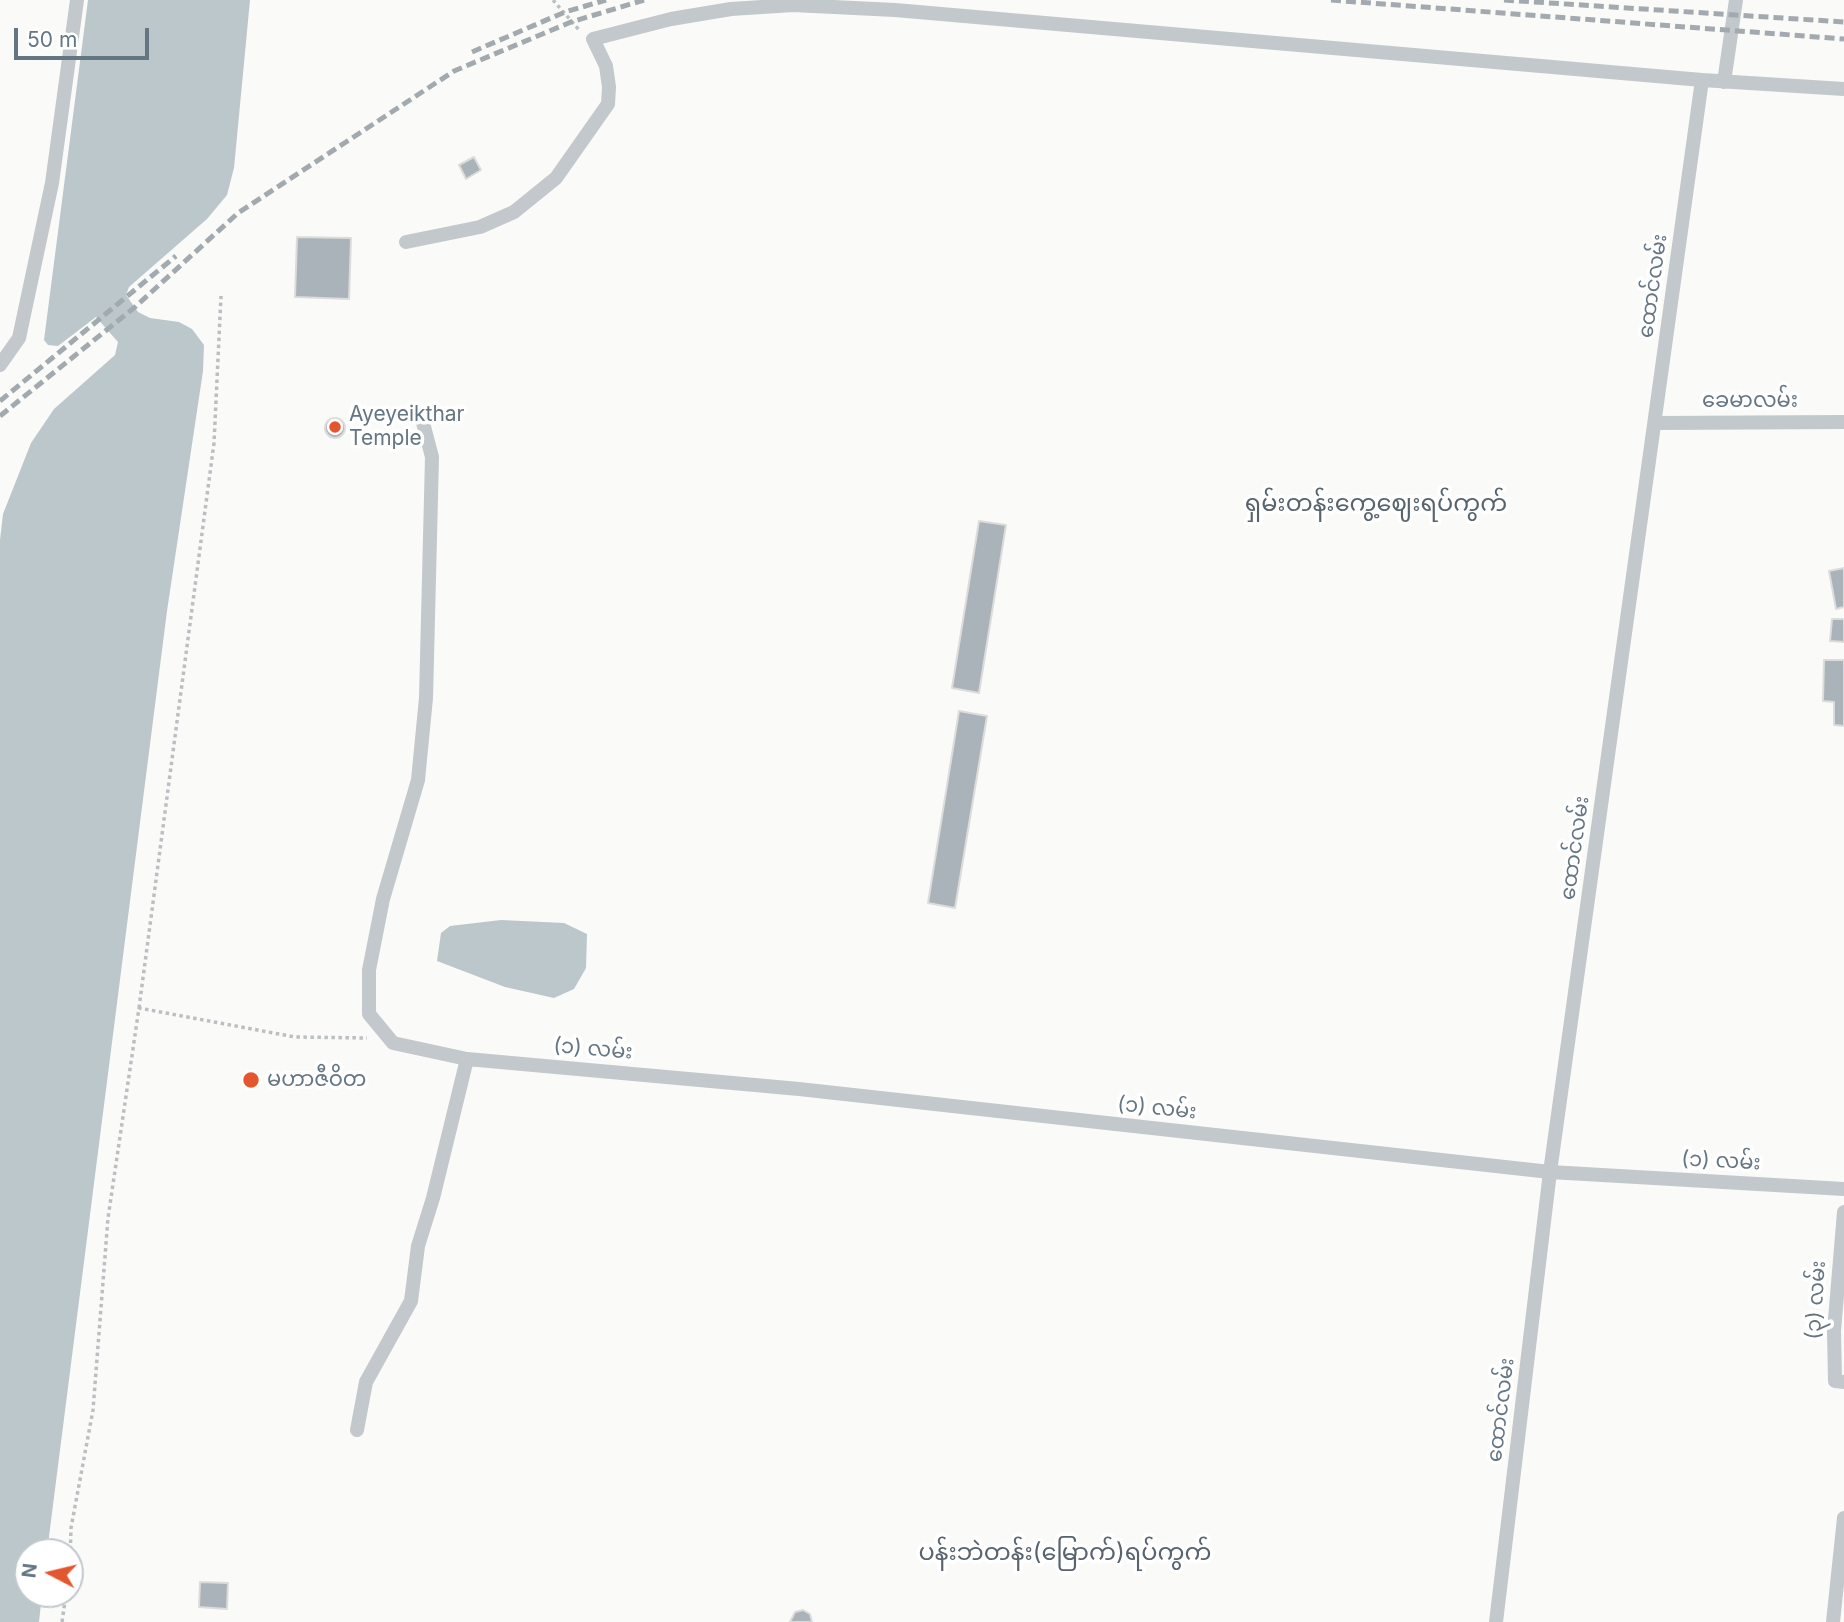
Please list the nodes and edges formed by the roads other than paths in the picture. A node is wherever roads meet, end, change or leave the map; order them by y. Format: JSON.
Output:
{"nodes":[{"id":1,"x":76,"y":0,"type":"edge"},
{"id":2,"x":1736,"y":0,"type":"edge"},
{"id":3,"x":1702,"y":80,"type":"junction"},
{"id":4,"x":1724,"y":82,"type":"junction"},
{"id":5,"x":1844,"y":89,"type":"edge"},
{"id":6,"x":406,"y":242,"type":"dead end"},
{"id":7,"x":0,"y":365,"type":"edge"},
{"id":8,"x":422,"y":419,"type":"dead end"},
{"id":9,"x":1844,"y":422,"type":"edge"},
{"id":10,"x":1656,"y":423,"type":"junction"},
{"id":11,"x":467,"y":1059,"type":"junction"},
{"id":12,"x":1550,"y":1172,"type":"junction"},
{"id":13,"x":1844,"y":1189,"type":"edge"},
{"id":14,"x":1844,"y":1212,"type":"edge"},
{"id":15,"x":1844,"y":1382,"type":"edge"},
{"id":16,"x":357,"y":1430,"type":"dead end"},
{"id":17,"x":1844,"y":1518,"type":"edge"},
{"id":18,"x":1496,"y":1622,"type":"edge"},
{"id":19,"x":1833,"y":1622,"type":"edge"}],
"edges":[{"from":1,"to":7,"type":"street"},
{"from":2,"to":4,"type":"street"},
{"from":3,"to":4,"type":"street"},
{"from":3,"to":6,"type":"street"},
{"from":3,"to":10,"type":"street","name":"ထောင်လမ်း"},
{"from":4,"to":5,"type":"street"},
{"from":8,"to":11,"type":"street","name":"(၁) လမ်း"},
{"from":9,"to":10,"type":"street","name":"ခေမာလမ်း"},
{"from":10,"to":12,"type":"street","name":"ထောင်လမ်း"},
{"from":11,"to":12,"type":"street","name":"(၁) လမ်း"},
{"from":11,"to":16,"type":"street"},
{"from":12,"to":13,"type":"street","name":"(၁) လမ်း"},
{"from":12,"to":18,"type":"street","name":"ထောင်လမ်း"},
{"from":14,"to":15,"type":"street","name":"(၃) လမ်း"},
{"from":17,"to":19,"type":"street"}]}
